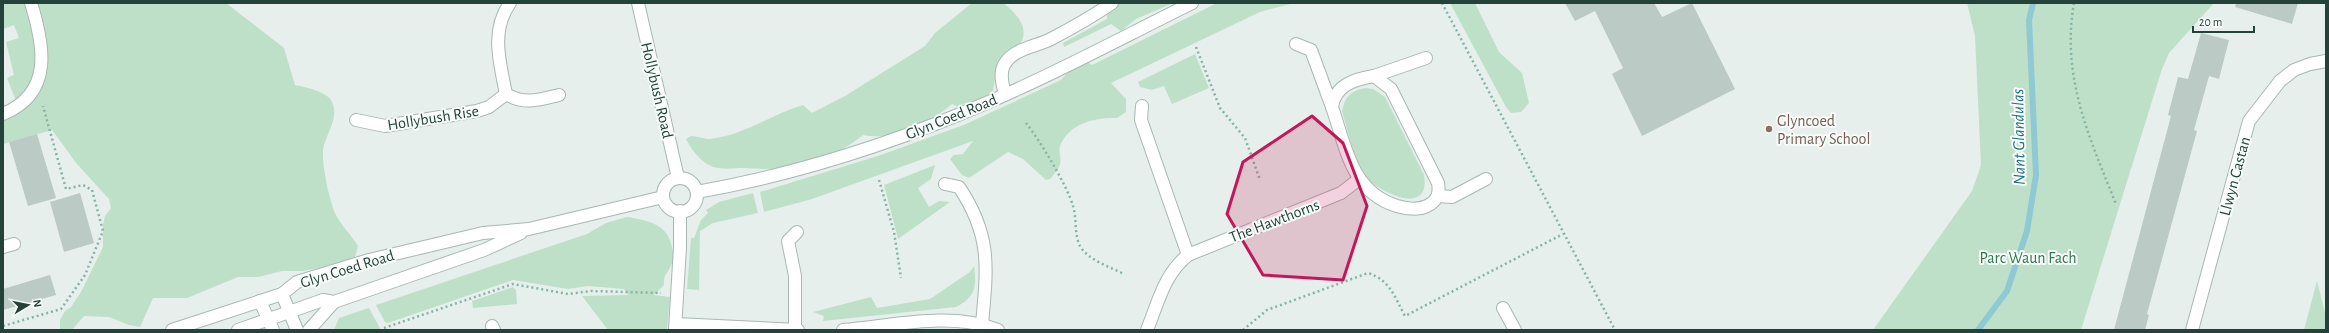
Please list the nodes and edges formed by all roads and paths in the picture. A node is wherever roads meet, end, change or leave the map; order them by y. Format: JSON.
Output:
{"nodes":[{"id":1,"x":31,"y":3,"type":"edge"},
{"id":2,"x":510,"y":3,"type":"edge"},
{"id":3,"x":638,"y":3,"type":"edge"},
{"id":4,"x":1112,"y":3,"type":"edge"},
{"id":5,"x":1192,"y":3,"type":"edge"},
{"id":6,"x":1442,"y":3,"type":"edge"},
{"id":7,"x":2074,"y":3,"type":"edge"},
{"id":8,"x":1296,"y":44,"type":"dead end"},
{"id":9,"x":1196,"y":47,"type":"dead end"},
{"id":10,"x":1426,"y":58,"type":"dead end"},
{"id":11,"x":2326,"y":61,"type":"edge"},
{"id":12,"x":1374,"y":76,"type":"junction"},
{"id":13,"x":506,"y":94,"type":"junction"},
{"id":14,"x":559,"y":95,"type":"dead end"},
{"id":15,"x":1005,"y":95,"type":"junction"},
{"id":16,"x":44,"y":100,"type":"dead end"},
{"id":17,"x":1142,"y":106,"type":"dead end"},
{"id":18,"x":1332,"y":107,"type":"junction"},
{"id":19,"x":3,"y":114,"type":"edge"},
{"id":20,"x":356,"y":120,"type":"dead end"},
{"id":21,"x":1026,"y":123,"type":"dead end"},
{"id":22,"x":678,"y":178,"type":"junction"},
{"id":23,"x":1486,"y":179,"type":"dead end"},
{"id":24,"x":879,"y":180,"type":"dead end"},
{"id":25,"x":1260,"y":180,"type":"dead end"},
{"id":26,"x":1358,"y":180,"type":"junction"},
{"id":27,"x":945,"y":184,"type":"dead end"},
{"id":28,"x":697,"y":192,"type":"junction"},
{"id":29,"x":1438,"y":196,"type":"junction"},
{"id":30,"x":663,"y":197,"type":"junction"},
{"id":31,"x":2116,"y":204,"type":"dead end"},
{"id":32,"x":680,"y":212,"type":"junction"},
{"id":33,"x":529,"y":229,"type":"junction"},
{"id":34,"x":798,"y":232,"type":"dead end"},
{"id":35,"x":1563,"y":234,"type":"junction"},
{"id":36,"x":1188,"y":255,"type":"junction"},
{"id":37,"x":1124,"y":274,"type":"dead end"},
{"id":38,"x":901,"y":278,"type":"dead end"},
{"id":39,"x":678,"y":293,"type":"junction"},
{"id":40,"x":282,"y":294,"type":"junction"},
{"id":41,"x":260,"y":301,"type":"junction"},
{"id":42,"x":334,"y":302,"type":"junction"},
{"id":43,"x":1504,"y":308,"type":"dead end"},
{"id":44,"x":290,"y":312,"type":"junction"},
{"id":45,"x":982,"y":324,"type":"junction"},
{"id":46,"x":271,"y":325,"type":"edge"},
{"id":47,"x":3,"y":326,"type":"edge"},
{"id":48,"x":675,"y":327,"type":"edge"},
{"id":49,"x":384,"y":328,"type":"dead end"},
{"id":50,"x":172,"y":330,"type":"edge"},
{"id":51,"x":238,"y":330,"type":"edge"},
{"id":52,"x":297,"y":330,"type":"edge"},
{"id":53,"x":309,"y":330,"type":"edge"},
{"id":54,"x":795,"y":330,"type":"edge"},
{"id":55,"x":798,"y":330,"type":"edge"},
{"id":56,"x":843,"y":330,"type":"edge"},
{"id":57,"x":998,"y":330,"type":"edge"},
{"id":58,"x":1147,"y":330,"type":"edge"},
{"id":59,"x":1244,"y":330,"type":"edge"},
{"id":60,"x":1515,"y":330,"type":"edge"},
{"id":61,"x":1615,"y":330,"type":"edge"},
{"id":62,"x":2192,"y":330,"type":"edge"}],
"edges":[{"from":1,"to":19,"type":"street"},
{"from":2,"to":13,"type":"street"},
{"from":3,"to":22,"type":"street","name":"Hollybush Road"},
{"from":4,"to":15,"type":"street"},
{"from":5,"to":15,"type":"street","name":"Glyn Coed Road"},
{"from":6,"to":35,"type":"path"},
{"from":7,"to":31,"type":"path"},
{"from":8,"to":18,"type":"street"},
{"from":9,"to":25,"type":"path"},
{"from":10,"to":12,"type":"street"},
{"from":11,"to":62,"type":"street","name":"Llwyn Castan"},
{"from":12,"to":18,"type":"street"},
{"from":12,"to":29,"type":"street"},
{"from":13,"to":14,"type":"street"},
{"from":13,"to":20,"type":"street","name":"Hollybush Rise"},
{"from":15,"to":28,"type":"street","name":"Glyn Coed Road"},
{"from":16,"to":47,"type":"path"},
{"from":17,"to":36,"type":"street"},
{"from":18,"to":26,"type":"street"},
{"from":21,"to":37,"type":"path"},
{"from":22,"to":28,"type":"street"},
{"from":22,"to":30,"type":"street"},
{"from":23,"to":29,"type":"street"},
{"from":24,"to":38,"type":"path"},
{"from":26,"to":29,"type":"street"},
{"from":26,"to":36,"type":"street","name":"The Hawthorns"},
{"from":27,"to":45,"type":"street"},
{"from":28,"to":32,"type":"street"},
{"from":30,"to":32,"type":"street"},
{"from":30,"to":33,"type":"street","name":"Glyn Coed Road"},
{"from":32,"to":39,"type":"street"},
{"from":33,"to":40,"type":"street","name":"Glyn Coed Road"},
{"from":33,"to":42,"type":"street","name":"Glyn Coed Road"},
{"from":34,"to":54,"type":"street"},
{"from":35,"to":59,"type":"path"},
{"from":35,"to":61,"type":"path"},
{"from":36,"to":58,"type":"street","name":"The Hawthorns"},
{"from":39,"to":48,"type":"street"},
{"from":39,"to":49,"type":"path"},
{"from":40,"to":41,"type":"street","name":"Glyn Coed Road"},
{"from":40,"to":44,"type":"street"},
{"from":41,"to":46,"type":"street"},
{"from":41,"to":50,"type":"street","name":"Glyn Coed Road"},
{"from":42,"to":44,"type":"street","name":"Glyn Coed Road"},
{"from":42,"to":53,"type":"street","name":"Glyn Coed Road"},
{"from":43,"to":60,"type":"street"},
{"from":44,"to":46,"type":"street","name":"Glyn Coed Road"},
{"from":44,"to":52,"type":"street"},
{"from":45,"to":56,"type":"street"},
{"from":45,"to":57,"type":"street"},
{"from":46,"to":51,"type":"street","name":"Glyn Coed Road"},
{"from":48,"to":54,"type":"street"},
{"from":54,"to":55,"type":"street"}]}
